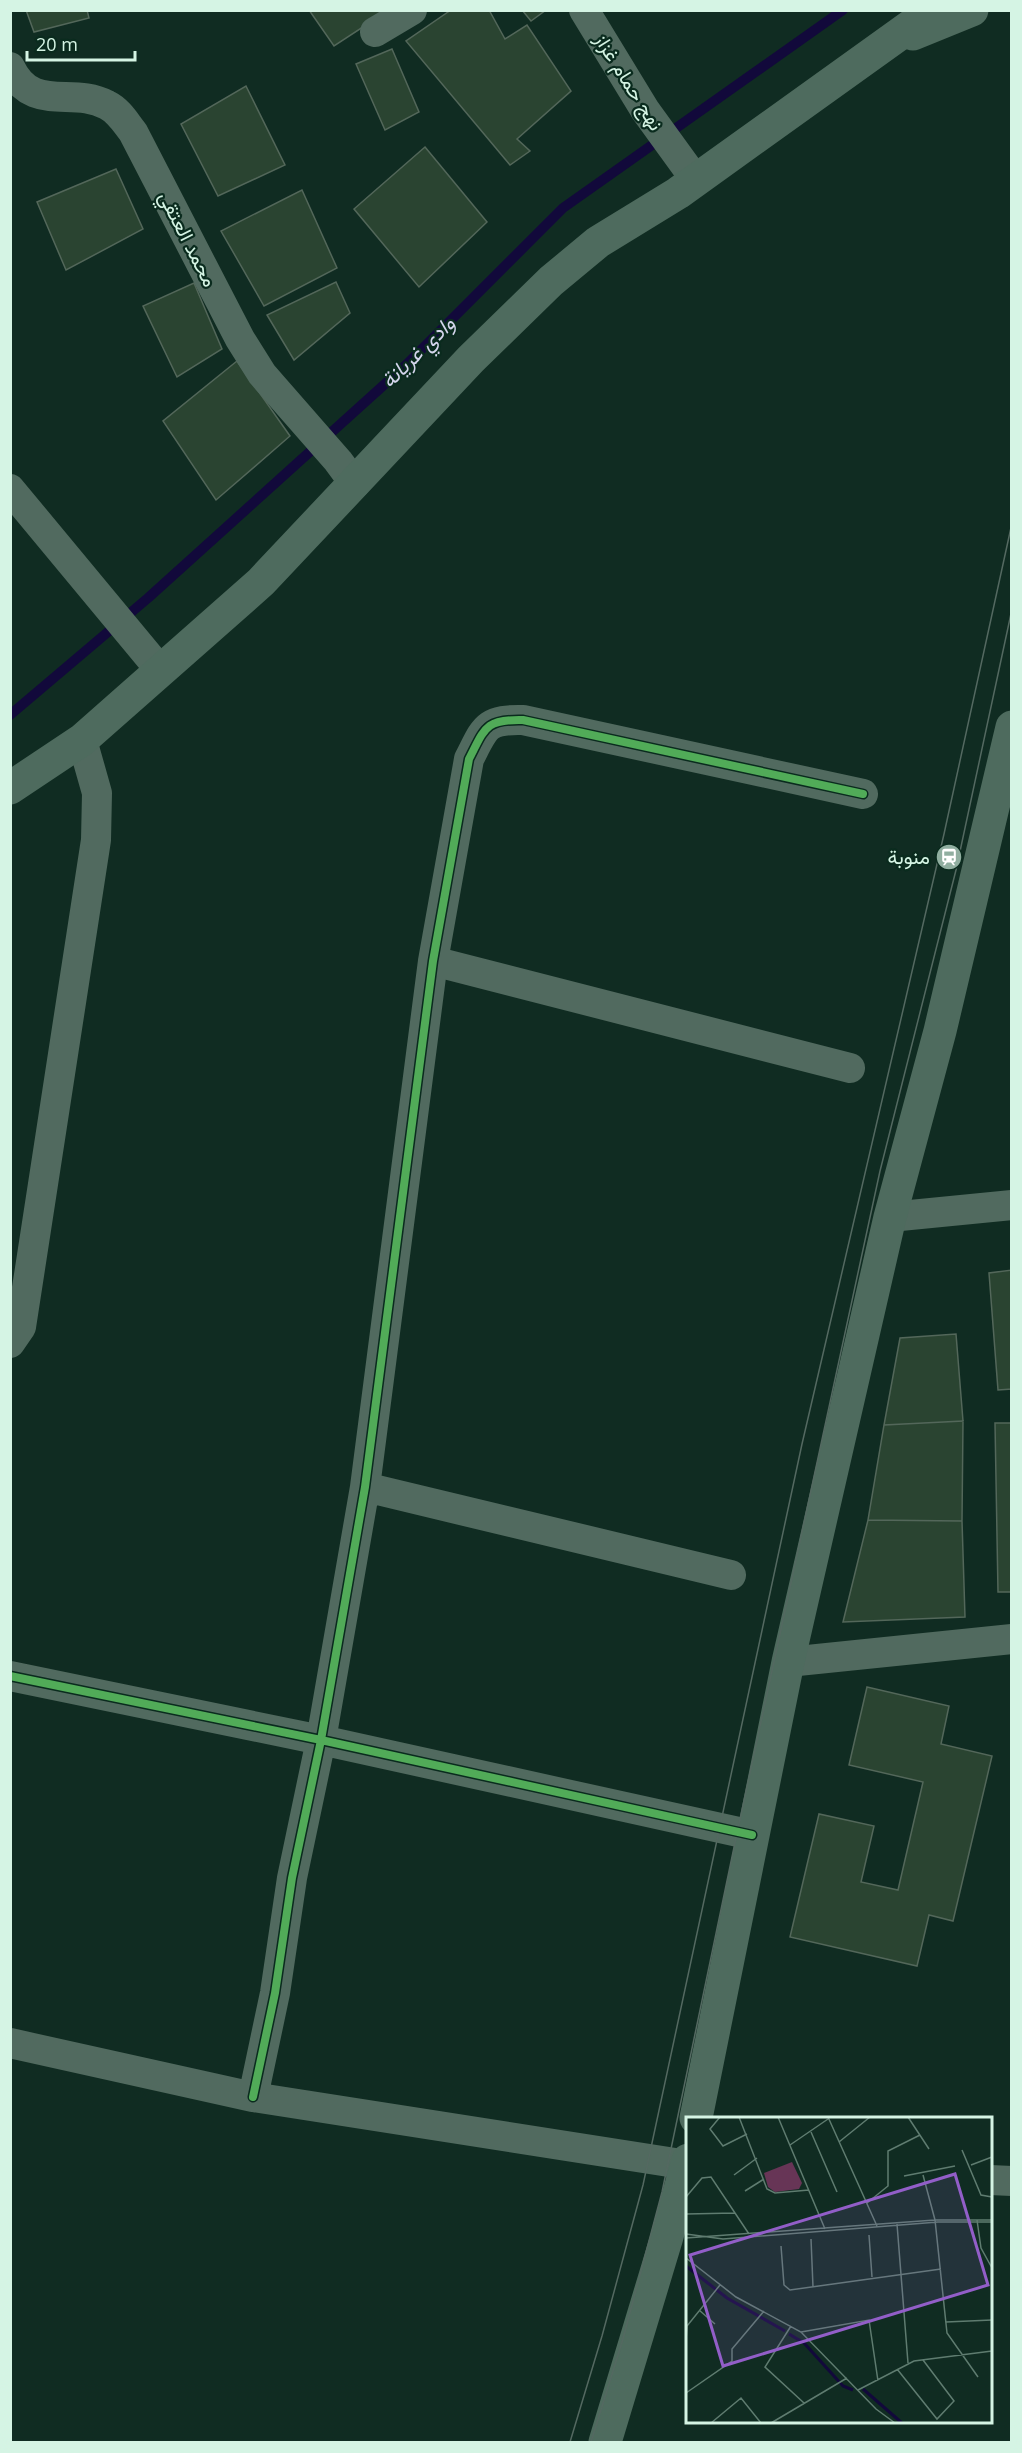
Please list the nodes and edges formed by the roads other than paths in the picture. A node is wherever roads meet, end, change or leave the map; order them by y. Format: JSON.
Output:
{"nodes":[{"id":1,"x":412,"y":10,"type":"edge"},
{"id":2,"x":584,"y":10,"type":"edge"},
{"id":3,"x":933,"y":10,"type":"edge"},
{"id":4,"x":972,"y":10,"type":"edge"},
{"id":5,"x":375,"y":32,"type":"dead end"},
{"id":6,"x":884,"y":46,"type":"junction"},
{"id":7,"x":10,"y":67,"type":"edge"},
{"id":8,"x":694,"y":179,"type":"junction"},
{"id":9,"x":347,"y":472,"type":"junction"},
{"id":10,"x":10,"y":489,"type":"edge"},
{"id":11,"x":162,"y":671,"type":"junction"},
{"id":12,"x":1011,"y":726,"type":"edge"},
{"id":13,"x":82,"y":740,"type":"junction"},
{"id":14,"x":10,"y":788,"type":"edge"},
{"id":15,"x":863,"y":794,"type":"dead end"},
{"id":16,"x":433,"y":961,"type":"junction"},
{"id":17,"x":850,"y":1068,"type":"dead end"},
{"id":18,"x":1011,"y":1205,"type":"edge"},
{"id":19,"x":890,"y":1217,"type":"junction"},
{"id":20,"x":10,"y":1343,"type":"edge"},
{"id":21,"x":365,"y":1487,"type":"junction"},
{"id":22,"x":731,"y":1575,"type":"dead end"},
{"id":23,"x":1009,"y":1649,"type":"edge"},
{"id":24,"x":788,"y":1662,"type":"junction"},
{"id":25,"x":10,"y":1676,"type":"edge"},
{"id":26,"x":321,"y":1740,"type":"junction"},
{"id":27,"x":752,"y":1835,"type":"junction"},
{"id":28,"x":10,"y":2043,"type":"edge"},
{"id":29,"x":253,"y":2097,"type":"junction"},
{"id":30,"x":696,"y":2117,"type":"edge"},
{"id":31,"x":686,"y":2164,"type":"edge"},
{"id":32,"x":686,"y":2167,"type":"edge"},
{"id":33,"x":992,"y":2180,"type":"edge"},
{"id":34,"x":1011,"y":2181,"type":"edge"},
{"id":35,"x":605,"y":2442,"type":"edge"}],
"edges":[{"from":1,"to":5,"type":"street"},
{"from":2,"to":8,"type":"street","name":"نهج حمام غزاز"},
{"from":3,"to":6,"type":"main road"},
{"from":4,"to":6,"type":"main road"},
{"from":6,"to":8,"type":"main road"},
{"from":7,"to":9,"type":"street","name":"محمد العتقي"},
{"from":8,"to":9,"type":"main road"},
{"from":9,"to":11,"type":"main road"},
{"from":10,"to":11,"type":"street"},
{"from":11,"to":13,"type":"main road"},
{"from":12,"to":19,"type":"main road"},
{"from":13,"to":14,"type":"main road"},
{"from":13,"to":20,"type":"street"},
{"from":15,"to":16,"type":"street"},
{"from":16,"to":17,"type":"street"},
{"from":16,"to":21,"type":"street"},
{"from":18,"to":19,"type":"street"},
{"from":19,"to":24,"type":"main road"},
{"from":21,"to":22,"type":"street"},
{"from":21,"to":26,"type":"street"},
{"from":23,"to":24,"type":"street"},
{"from":24,"to":27,"type":"main road"},
{"from":25,"to":26,"type":"street"},
{"from":26,"to":27,"type":"street"},
{"from":26,"to":29,"type":"street"},
{"from":27,"to":30,"type":"main road"},
{"from":28,"to":29,"type":"street"},
{"from":29,"to":31,"type":"street"},
{"from":32,"to":35,"type":"main road"},
{"from":33,"to":34,"type":"street"}]}
